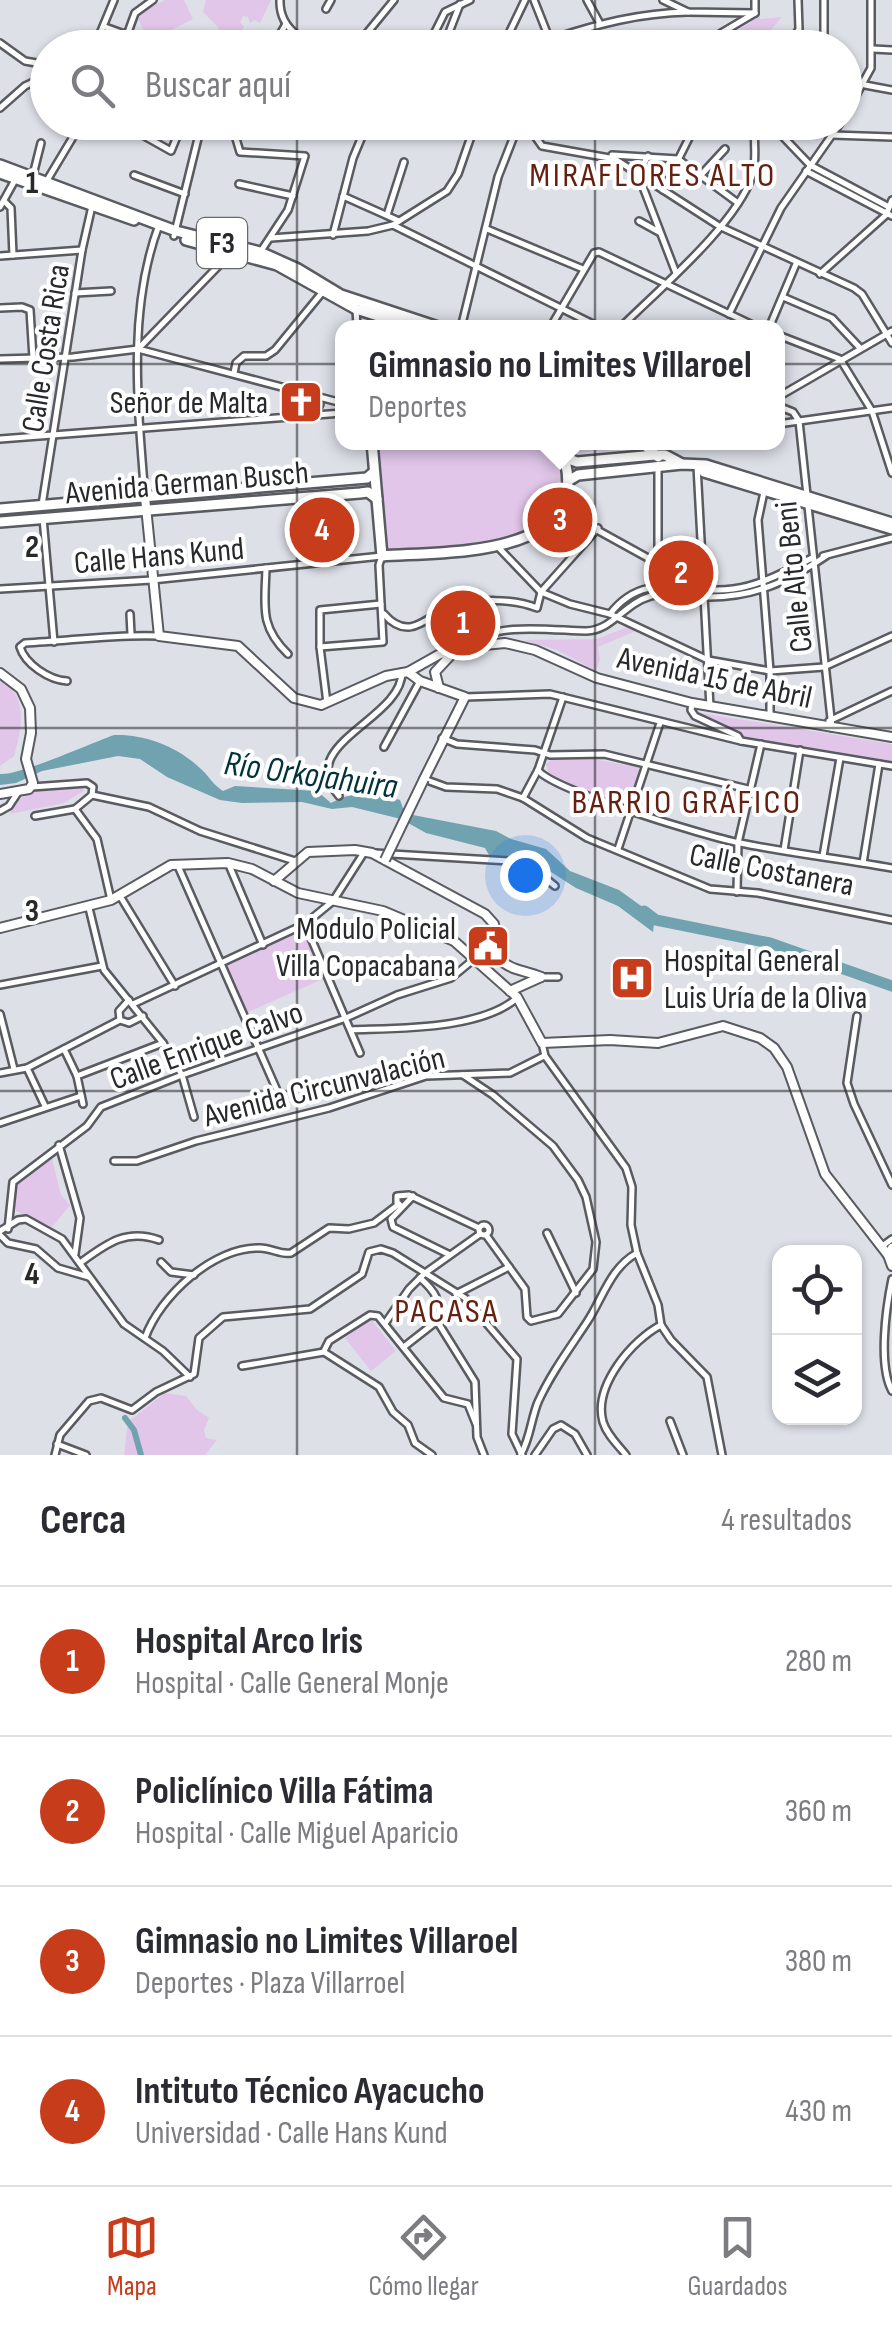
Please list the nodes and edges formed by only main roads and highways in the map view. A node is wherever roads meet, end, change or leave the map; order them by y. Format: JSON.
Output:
{"nodes":[{"id":1,"x":0,"y":169,"type":"edge"},
{"id":2,"x":17,"y":176,"type":"junction"},
{"id":3,"x":94,"y":202,"type":"junction"},
{"id":4,"x":356,"y":305,"type":"junction"},
{"id":5,"x":395,"y":320,"type":"edge"},
{"id":6,"x":411,"y":320,"type":"edge"},
{"id":7,"x":373,"y":450,"type":"edge"},
{"id":8,"x":563,"y":450,"type":"edge"},
{"id":9,"x":655,"y":452,"type":"edge"},
{"id":10,"x":566,"y":458,"type":"junction"},
{"id":11,"x":612,"y":459,"type":"junction"},
{"id":12,"x":699,"y":466,"type":"junction"},
{"id":13,"x":374,"y":472,"type":"junction"},
{"id":14,"x":614,"y":472,"type":"junction"},
{"id":15,"x":568,"y":481,"type":"junction"},
{"id":16,"x":146,"y":497,"type":"junction"},
{"id":17,"x":377,"y":498,"type":"junction"},
{"id":18,"x":808,"y":500,"type":"junction"},
{"id":19,"x":42,"y":505,"type":"junction"},
{"id":20,"x":0,"y":509,"type":"edge"},
{"id":21,"x":146,"y":510,"type":"junction"},
{"id":22,"x":43,"y":518,"type":"junction"},
{"id":23,"x":0,"y":522,"type":"edge"},
{"id":24,"x":892,"y":526,"type":"edge"},
{"id":25,"x":454,"y":652,"type":"junction"},
{"id":26,"x":405,"y":672,"type":"junction"},
{"id":27,"x":0,"y":673,"type":"edge"},
{"id":28,"x":438,"y":688,"type":"junction"},
{"id":29,"x":892,"y":737,"type":"edge"},
{"id":30,"x":0,"y":794,"type":"edge"},
{"id":31,"x":385,"y":860,"type":"junction"},
{"id":32,"x":274,"y":881,"type":"junction"},
{"id":33,"x":0,"y":928,"type":"edge"},
{"id":34,"x":498,"y":957,"type":"junction"},
{"id":35,"x":476,"y":959,"type":"junction"},
{"id":36,"x":514,"y":994,"type":"junction"},
{"id":37,"x":887,"y":1250,"type":"edge"},
{"id":38,"x":892,"y":1266,"type":"edge"}],
"edges":[{"from":1,"to":2,"type":"main road","number":"F3"},
{"from":2,"to":3,"type":"main road","number":"F3"},
{"from":2,"to":3,"type":"main road","number":"F3"},
{"from":3,"to":4,"type":"main road","number":"F3"},
{"from":4,"to":5,"type":"main road","number":"F3"},
{"from":4,"to":6,"type":"main road","number":"F3"},
{"from":7,"to":13,"type":"main road"},
{"from":8,"to":10,"type":"main road"},
{"from":9,"to":11,"type":"main road"},
{"from":9,"to":12,"type":"main road"},
{"from":9,"to":14,"type":"main road"},
{"from":10,"to":11,"type":"main road"},
{"from":10,"to":15,"type":"main road"},
{"from":11,"to":14,"type":"main road"},
{"from":12,"to":18,"type":"main road"},
{"from":12,"to":18,"type":"main road"},
{"from":13,"to":16,"type":"main road","name":"Avenida German Busch"},
{"from":13,"to":17,"type":"main road"},
{"from":14,"to":15,"type":"main road"},
{"from":15,"to":17,"type":"main road"},
{"from":16,"to":19,"type":"main road","name":"Avenida German Busch"},
{"from":16,"to":21,"type":"main road"},
{"from":17,"to":21,"type":"main road","name":"Avenida German Busch"},
{"from":18,"to":24,"type":"main road"},
{"from":19,"to":20,"type":"main road","name":"Avenida German Busch"},
{"from":19,"to":22,"type":"main road"},
{"from":21,"to":22,"type":"main road","name":"Avenida German Busch"},
{"from":21,"to":26,"type":"main road","name":"Avenida 15 de Abril"},
{"from":22,"to":23,"type":"main road","name":"Avenida German Busch"},
{"from":25,"to":26,"type":"main road","name":"Avenida 15 de Abril"},
{"from":25,"to":28,"type":"main road"},
{"from":25,"to":29,"type":"main road","name":"Avenida 15 de Abril"},
{"from":26,"to":28,"type":"main road"},
{"from":27,"to":30,"type":"main road"},
{"from":28,"to":31,"type":"main road","bridge":true},
{"from":31,"to":32,"type":"main road"},
{"from":31,"to":34,"type":"main road"},
{"from":32,"to":33,"type":"main road"},
{"from":32,"to":35,"type":"main road"},
{"from":34,"to":35,"type":"main road"},
{"from":34,"to":36,"type":"main road"},
{"from":35,"to":36,"type":"main road"},
{"from":36,"to":37,"type":"main road"},
{"from":37,"to":38,"type":"main road"}]}
